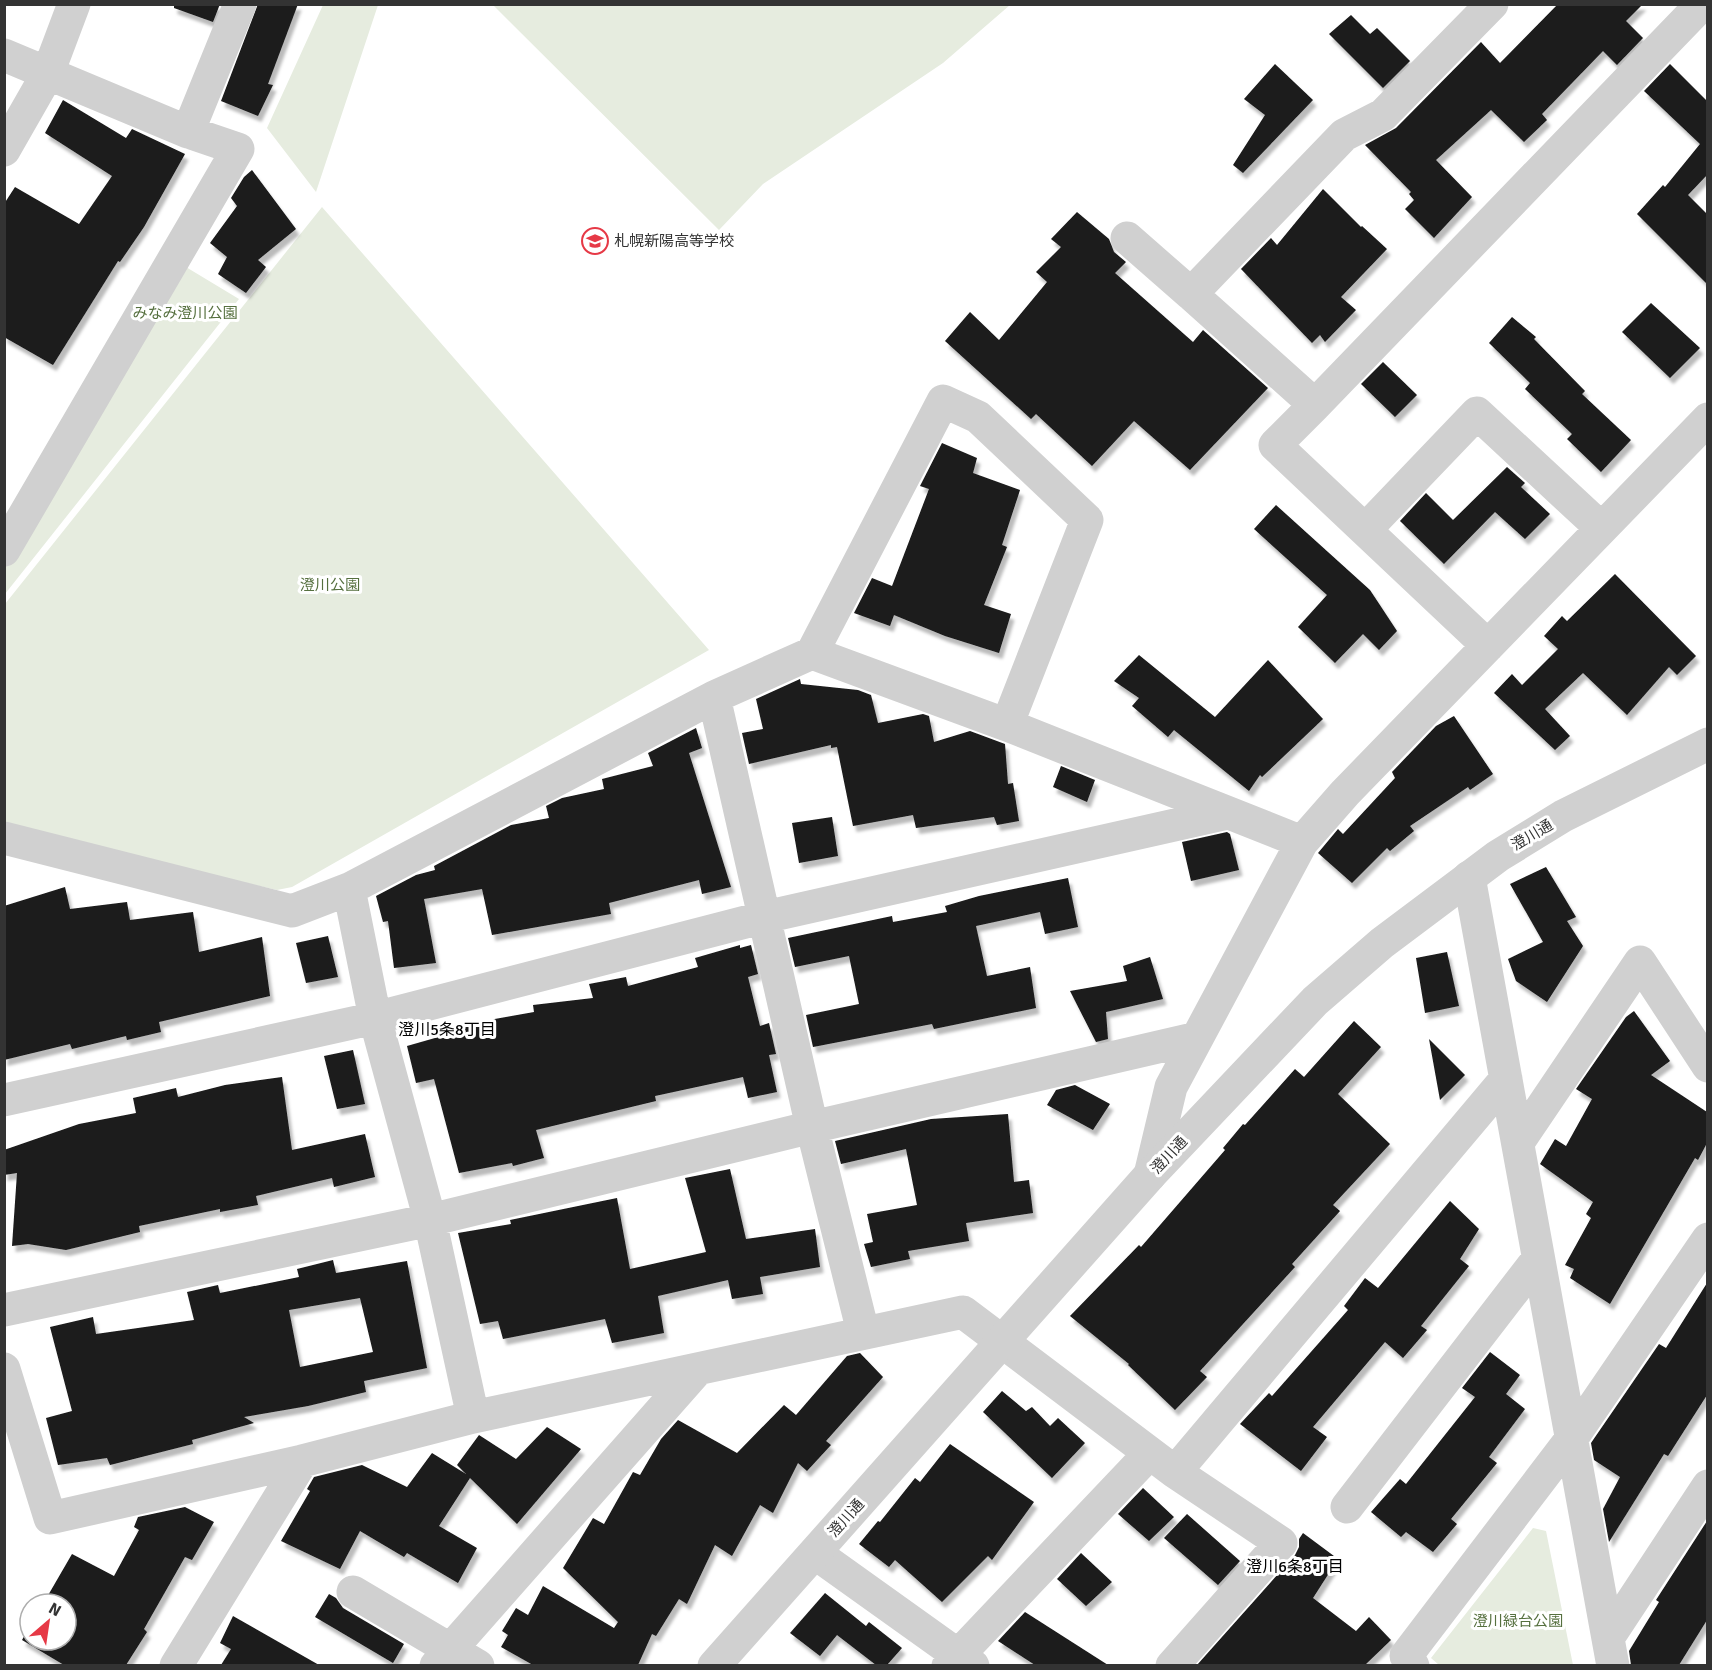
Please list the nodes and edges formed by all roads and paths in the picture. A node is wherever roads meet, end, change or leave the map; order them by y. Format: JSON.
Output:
{"nodes":[{"id":1,"x":74,"y":4,"type":"edge"},
{"id":2,"x":240,"y":4,"type":"edge"},
{"id":3,"x":1492,"y":4,"type":"edge"},
{"id":4,"x":1702,"y":4,"type":"edge"},
{"id":5,"x":4,"y":54,"type":"edge"},
{"id":6,"x":48,"y":73,"type":"junction"},
{"id":7,"x":188,"y":132,"type":"junction"},
{"id":8,"x":4,"y":150,"type":"edge"},
{"id":9,"x":1126,"y":238,"type":"dead end"},
{"id":10,"x":1191,"y":294,"type":"junction"},
{"id":11,"x":1315,"y":405,"type":"junction"},
{"id":12,"x":1707,"y":420,"type":"edge"},
{"id":13,"x":1601,"y":528,"type":"junction"},
{"id":14,"x":1365,"y":530,"type":"junction"},
{"id":15,"x":4,"y":550,"type":"edge"},
{"id":16,"x":1488,"y":646,"type":"junction"},
{"id":17,"x":812,"y":653,"type":"junction"},
{"id":18,"x":714,"y":697,"type":"junction"},
{"id":19,"x":1007,"y":725,"type":"junction"},
{"id":20,"x":1707,"y":744,"type":"edge"},
{"id":21,"x":1228,"y":813,"type":"junction"},
{"id":22,"x":4,"y":838,"type":"edge"},
{"id":23,"x":1302,"y":842,"type":"junction"},
{"id":24,"x":1469,"y":877,"type":"junction"},
{"id":25,"x":349,"y":889,"type":"junction"},
{"id":26,"x":765,"y":918,"type":"junction"},
{"id":27,"x":375,"y":1018,"type":"junction"},
{"id":28,"x":1197,"y":1038,"type":"junction"},
{"id":29,"x":1707,"y":1066,"type":"edge"},
{"id":30,"x":1506,"y":1079,"type":"junction"},
{"id":31,"x":4,"y":1100,"type":"edge"},
{"id":32,"x":812,"y":1127,"type":"junction"},
{"id":33,"x":1519,"y":1141,"type":"junction"},
{"id":34,"x":1150,"y":1176,"type":"junction"},
{"id":35,"x":430,"y":1220,"type":"junction"},
{"id":36,"x":1707,"y":1239,"type":"edge"},
{"id":37,"x":1538,"y":1259,"type":"junction"},
{"id":38,"x":4,"y":1310,"type":"edge"},
{"id":39,"x":863,"y":1332,"type":"junction"},
{"id":40,"x":1002,"y":1343,"type":"junction"},
{"id":41,"x":4,"y":1369,"type":"edge"},
{"id":42,"x":697,"y":1370,"type":"junction"},
{"id":43,"x":473,"y":1417,"type":"junction"},
{"id":44,"x":1572,"y":1438,"type":"junction"},
{"id":45,"x":1149,"y":1454,"type":"junction"},
{"id":46,"x":302,"y":1461,"type":"junction"},
{"id":47,"x":1175,"y":1472,"type":"junction"},
{"id":48,"x":1707,"y":1486,"type":"edge"},
{"id":49,"x":1347,"y":1507,"type":"dead end"},
{"id":50,"x":815,"y":1553,"type":"junction"},
{"id":51,"x":353,"y":1592,"type":"dead end"},
{"id":52,"x":1610,"y":1652,"type":"edge"},
{"id":53,"x":443,"y":1657,"type":"edge"},
{"id":54,"x":960,"y":1662,"type":"edge"},
{"id":55,"x":176,"y":1665,"type":"edge"},
{"id":56,"x":478,"y":1665,"type":"edge"},
{"id":57,"x":714,"y":1665,"type":"edge"},
{"id":58,"x":1172,"y":1665,"type":"edge"},
{"id":59,"x":1413,"y":1665,"type":"edge"}],
"edges":[{"from":1,"to":6,"type":"street"},
{"from":2,"to":7,"type":"street"},
{"from":3,"to":10,"type":"street"},
{"from":4,"to":11,"type":"street"},
{"from":5,"to":6,"type":"street"},
{"from":6,"to":7,"type":"street"},
{"from":6,"to":8,"type":"street"},
{"from":7,"to":15,"type":"street"},
{"from":9,"to":10,"type":"street"},
{"from":10,"to":11,"type":"street"},
{"from":11,"to":14,"type":"street"},
{"from":12,"to":13,"type":"street"},
{"from":13,"to":14,"type":"street"},
{"from":13,"to":16,"type":"street"},
{"from":14,"to":16,"type":"street"},
{"from":16,"to":23,"type":"street"},
{"from":17,"to":18,"type":"street"},
{"from":17,"to":19,"type":"street"},
{"from":17,"to":19,"type":"street"},
{"from":18,"to":25,"type":"street"},
{"from":18,"to":26,"type":"street"},
{"from":19,"to":21,"type":"street"},
{"from":20,"to":24,"type":"street","name":"澄川通"},
{"from":21,"to":23,"type":"street"},
{"from":21,"to":26,"type":"street"},
{"from":22,"to":25,"type":"street"},
{"from":23,"to":28,"type":"street"},
{"from":24,"to":30,"type":"street"},
{"from":24,"to":34,"type":"street","name":"澄川通"},
{"from":25,"to":27,"type":"street"},
{"from":26,"to":27,"type":"street"},
{"from":26,"to":32,"type":"street"},
{"from":27,"to":31,"type":"street"},
{"from":27,"to":35,"type":"street"},
{"from":28,"to":32,"type":"street"},
{"from":28,"to":34,"type":"street"},
{"from":29,"to":33,"type":"street"},
{"from":30,"to":33,"type":"street"},
{"from":30,"to":47,"type":"street"},
{"from":32,"to":35,"type":"street"},
{"from":32,"to":39,"type":"street"},
{"from":33,"to":37,"type":"street"},
{"from":34,"to":40,"type":"street","name":"澄川通"},
{"from":35,"to":38,"type":"street"},
{"from":35,"to":43,"type":"street"},
{"from":36,"to":44,"type":"street"},
{"from":37,"to":44,"type":"street"},
{"from":37,"to":49,"type":"street"},
{"from":39,"to":40,"type":"street"},
{"from":39,"to":42,"type":"street"},
{"from":40,"to":45,"type":"street"},
{"from":40,"to":50,"type":"street","name":"澄川通"},
{"from":41,"to":46,"type":"street"},
{"from":42,"to":43,"type":"street"},
{"from":42,"to":53,"type":"street"},
{"from":43,"to":46,"type":"street"},
{"from":44,"to":52,"type":"street"},
{"from":44,"to":59,"type":"street"},
{"from":45,"to":47,"type":"street"},
{"from":45,"to":54,"type":"street"},
{"from":46,"to":55,"type":"street"},
{"from":47,"to":58,"type":"street"},
{"from":48,"to":52,"type":"street"},
{"from":50,"to":54,"type":"street"},
{"from":50,"to":57,"type":"street","name":"澄川通"},
{"from":51,"to":53,"type":"street"},
{"from":53,"to":56,"type":"street"}]}
